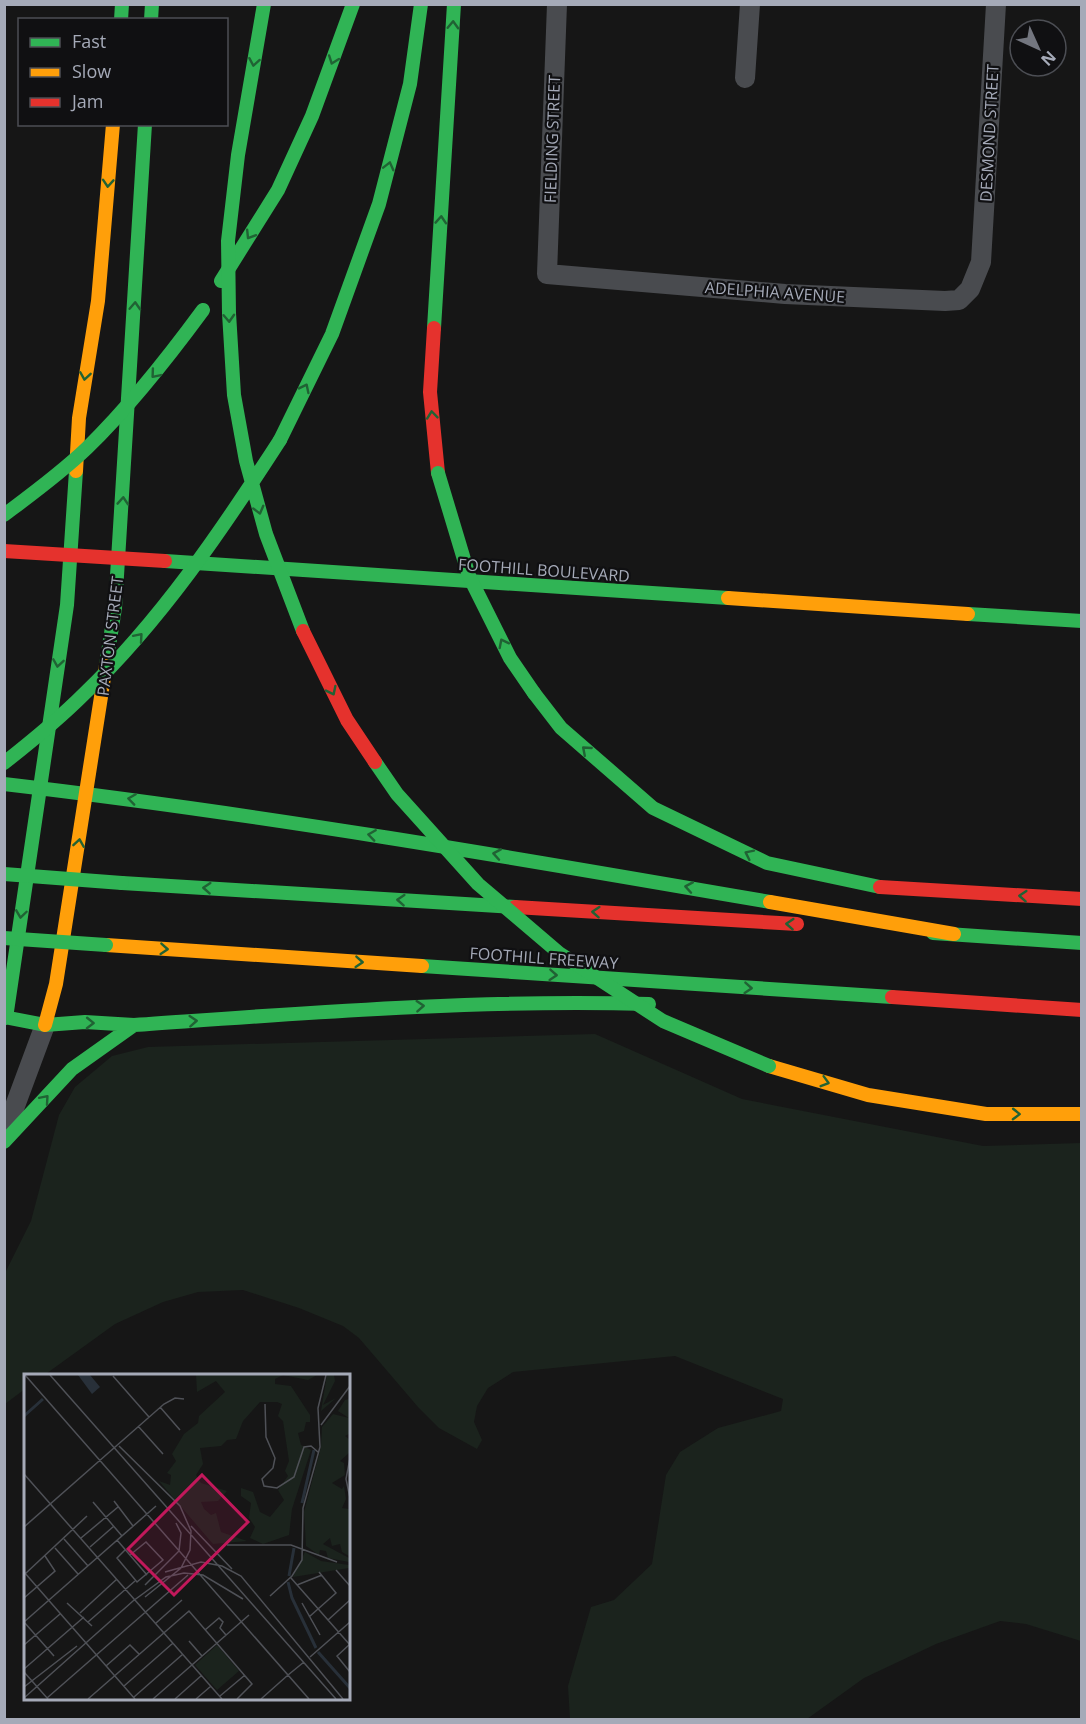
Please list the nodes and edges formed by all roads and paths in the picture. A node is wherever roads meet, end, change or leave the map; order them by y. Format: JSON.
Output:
{"nodes":[{"id":1,"x":264,"y":4,"type":"edge"},
{"id":2,"x":353,"y":4,"type":"edge"},
{"id":3,"x":422,"y":4,"type":"edge"},
{"id":4,"x":454,"y":4,"type":"edge"},
{"id":5,"x":557,"y":4,"type":"edge"},
{"id":6,"x":750,"y":4,"type":"edge"},
{"id":7,"x":996,"y":4,"type":"edge"},
{"id":8,"x":745,"y":78,"type":"dead end"},
{"id":9,"x":113,"y":126,"type":"edge"},
{"id":10,"x":145,"y":126,"type":"edge"},
{"id":11,"x":981,"y":262,"type":"joint"},
{"id":12,"x":548,"y":274,"type":"joint"},
{"id":13,"x":4,"y":514,"type":"edge"},
{"id":14,"x":4,"y":551,"type":"edge"},
{"id":15,"x":70,"y":556,"type":"junction"},
{"id":16,"x":119,"y":559,"type":"junction"},
{"id":17,"x":1082,"y":621,"type":"edge"},
{"id":18,"x":4,"y":763,"type":"edge"},
{"id":19,"x":4,"y":784,"type":"edge"},
{"id":20,"x":39,"y":788,"type":"junction"},
{"id":21,"x":87,"y":793,"type":"junction"},
{"id":22,"x":4,"y":874,"type":"edge"},
{"id":23,"x":1082,"y":899,"type":"edge"},
{"id":24,"x":954,"y":934,"type":"junction"},
{"id":25,"x":4,"y":938,"type":"edge"},
{"id":26,"x":1082,"y":943,"type":"edge"},
{"id":27,"x":945,"y":1001,"type":"junction"},
{"id":28,"x":669,"y":1005,"type":"dead end"},
{"id":29,"x":876,"y":1010,"type":"dead end"},
{"id":30,"x":1082,"y":1010,"type":"edge"},
{"id":31,"x":5,"y":1021,"type":"edge"},
{"id":32,"x":45,"y":1025,"type":"junction"},
{"id":33,"x":134,"y":1025,"type":"junction"},
{"id":34,"x":1082,"y":1114,"type":"edge"},
{"id":35,"x":4,"y":1136,"type":"edge"},
{"id":36,"x":4,"y":1142,"type":"edge"}],
"edges":[{"from":1,"to":34,"type":"main road","one_way":true,"bridge":true},
{"from":2,"to":13,"type":"main road","one_way":true,"bridge":true},
{"from":18,"to":3,"type":"main road","one_way":true,"bridge":true},
{"from":23,"to":4,"type":"main road","one_way":true,"bridge":true},
{"from":5,"to":12,"type":"street","name":"FIELDING STREET"},
{"from":6,"to":8,"type":"street"},
{"from":7,"to":11,"type":"street","name":"DESMOND STREET"},
{"from":9,"to":15,"type":"main road","one_way":true},
{"from":16,"to":10,"type":"main road","name":"PAXTON STREET","one_way":true},
{"from":11,"to":12,"type":"street","name":"ADELPHIA AVENUE"},
{"from":14,"to":15,"type":"main road","name":"FOOTHILL BOULEVARD"},
{"from":15,"to":16,"type":"main road","name":"FOOTHILL BOULEVARD"},
{"from":15,"to":20,"type":"main road","one_way":true},
{"from":16,"to":17,"type":"main road","name":"FOOTHILL BOULEVARD"},
{"from":16,"to":21,"type":"main road","name":"PAXTON STREET"},
{"from":19,"to":20,"type":"main road"},
{"from":20,"to":21,"type":"main road"},
{"from":20,"to":31,"type":"main road","one_way":true},
{"from":24,"to":21,"type":"main road","one_way":true},
{"from":32,"to":21,"type":"main road","name":"PAXTON STREET","one_way":true},
{"from":24,"to":22,"type":"main road","one_way":true,"bridge":true},
{"from":24,"to":26,"type":"main road"},
{"from":25,"to":27,"type":"main road","name":"FOOTHILL FREEWAY","one_way":true,"bridge":true},
{"from":27,"to":29,"type":"main road"},
{"from":27,"to":30,"type":"main road","name":"FOOTHILL FREEWAY"},
{"from":33,"to":28,"type":"main road","one_way":true},
{"from":31,"to":32,"type":"main road"},
{"from":32,"to":33,"type":"main road","one_way":true},
{"from":32,"to":35,"type":"street","name":"PAXTON STREET"},
{"from":36,"to":33,"type":"main road","one_way":true}]}
